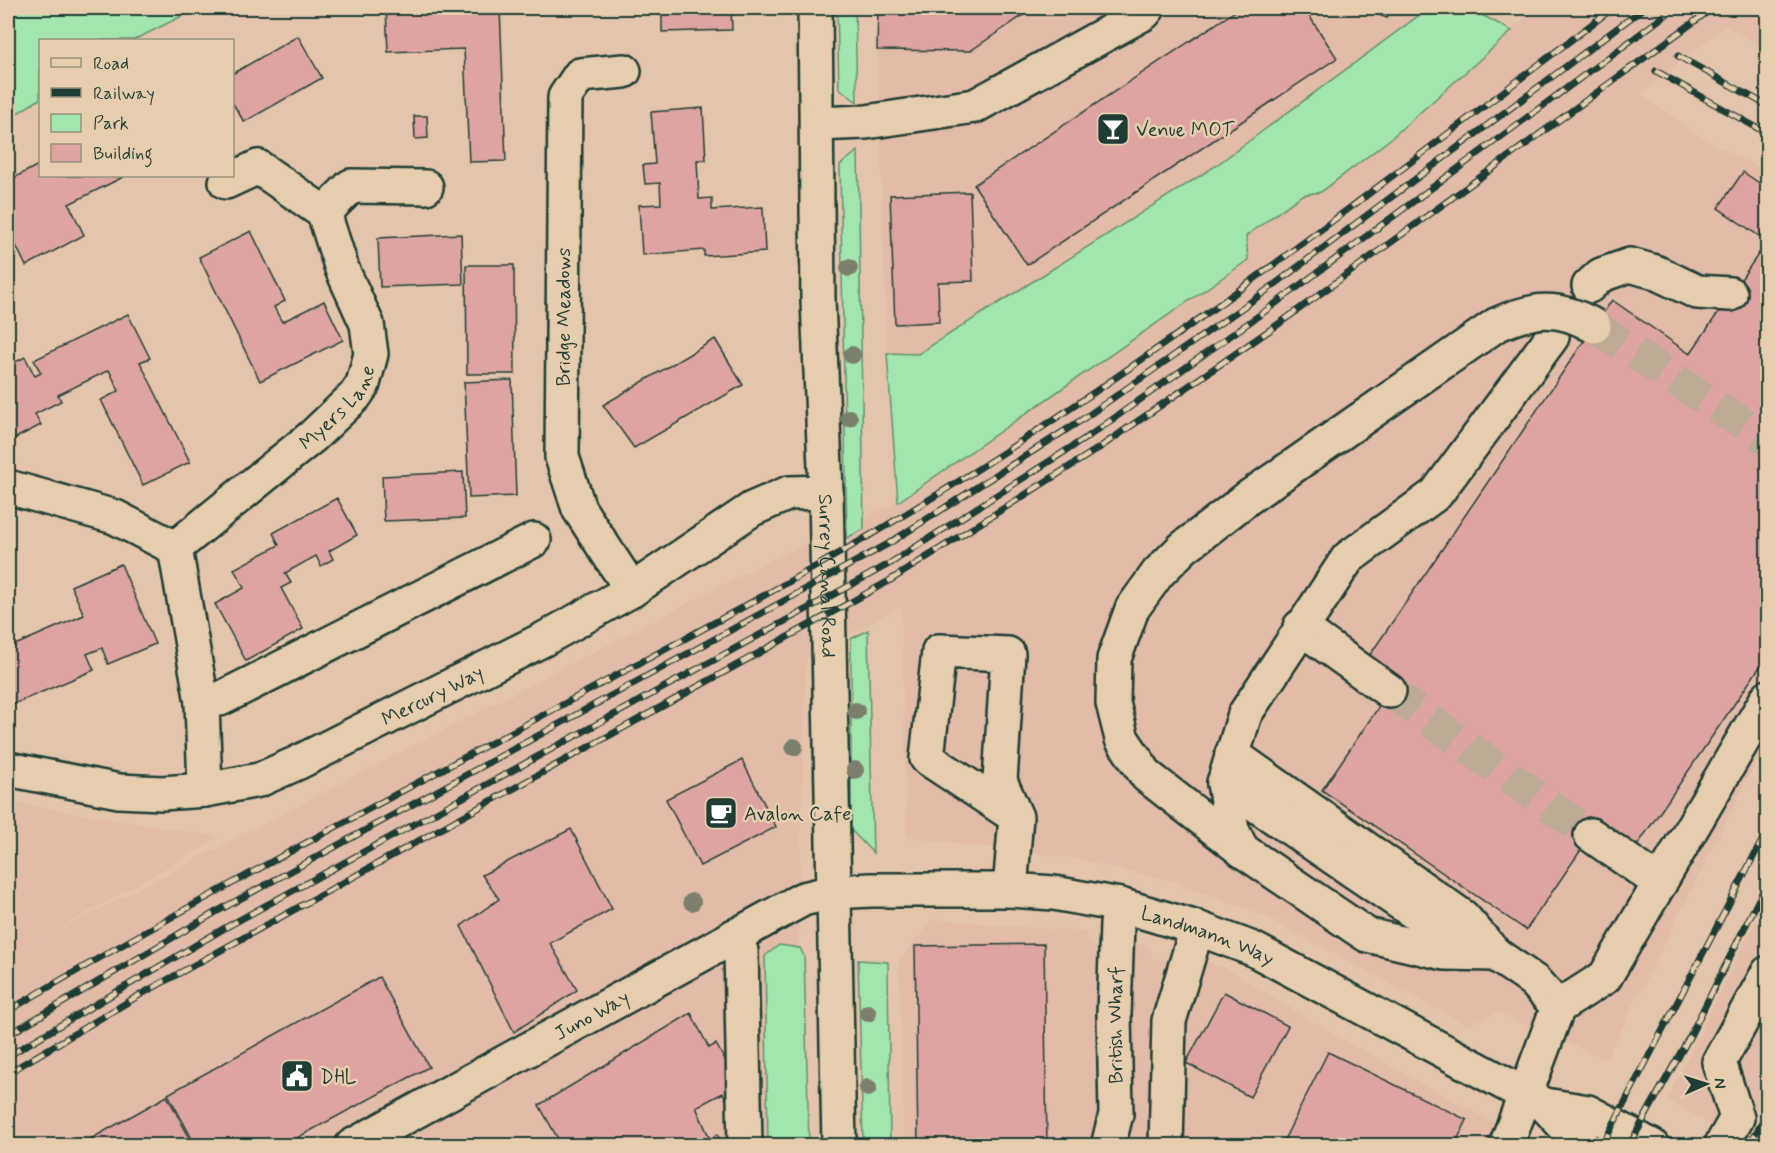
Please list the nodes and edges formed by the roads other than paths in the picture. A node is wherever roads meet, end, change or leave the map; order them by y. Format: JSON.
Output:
{"nodes":[{"id":1,"x":815,"y":8,"type":"edge"},
{"id":2,"x":1148,"y":8,"type":"edge"},
{"id":3,"x":624,"y":71,"type":"dead end"},
{"id":4,"x":817,"y":124,"type":"junction"},
{"id":5,"x":226,"y":182,"type":"dead end"},
{"id":6,"x":426,"y":188,"type":"dead end"},
{"id":7,"x":324,"y":213,"type":"junction"},
{"id":8,"x":1589,"y":286,"type":"dead end"},
{"id":9,"x":1730,"y":294,"type":"dead end"},
{"id":10,"x":1594,"y":326,"type":"tunnel mouth"},
{"id":11,"x":1552,"y":337,"type":"dead end"},
{"id":12,"x":8,"y":487,"type":"edge"},
{"id":13,"x":826,"y":492,"type":"junction"},
{"id":14,"x":534,"y":540,"type":"dead end"},
{"id":15,"x":175,"y":548,"type":"junction"},
{"id":16,"x":632,"y":590,"type":"junction"},
{"id":17,"x":1300,"y":627,"type":"junction"},
{"id":18,"x":1389,"y":691,"type":"tunnel mouth"},
{"id":19,"x":1767,"y":697,"type":"edge"},
{"id":20,"x":202,"y":702,"type":"junction"},
{"id":21,"x":8,"y":769,"type":"edge"},
{"id":22,"x":1228,"y":769,"type":"junction"},
{"id":23,"x":205,"y":790,"type":"junction"},
{"id":24,"x":1016,"y":817,"type":"junction"},
{"id":25,"x":1591,"y":835,"type":"tunnel mouth"},
{"id":26,"x":1242,"y":850,"type":"junction"},
{"id":27,"x":1660,"y":884,"type":"junction"},
{"id":28,"x":1010,"y":890,"type":"junction"},
{"id":29,"x":833,"y":892,"type":"junction"},
{"id":30,"x":1120,"y":905,"type":"junction"},
{"id":31,"x":1197,"y":928,"type":"junction"},
{"id":32,"x":734,"y":936,"type":"junction"},
{"id":33,"x":1485,"y":953,"type":"junction"},
{"id":34,"x":1767,"y":973,"type":"edge"},
{"id":35,"x":1558,"y":1007,"type":"junction"},
{"id":36,"x":1535,"y":1099,"type":"junction"},
{"id":37,"x":392,"y":1136,"type":"edge"},
{"id":38,"x":352,"y":1146,"type":"edge"},
{"id":39,"x":746,"y":1146,"type":"edge"},
{"id":40,"x":839,"y":1146,"type":"edge"},
{"id":41,"x":1108,"y":1146,"type":"edge"},
{"id":42,"x":1166,"y":1146,"type":"edge"},
{"id":43,"x":1506,"y":1146,"type":"edge"},
{"id":44,"x":1583,"y":1146,"type":"edge"},
{"id":45,"x":1652,"y":1146,"type":"edge"},
{"id":46,"x":1721,"y":1146,"type":"edge"}],
"edges":[{"from":1,"to":4,"type":"street","name":"Surrey Canal Road"},
{"from":2,"to":4,"type":"street"},
{"from":3,"to":16,"type":"street","name":"Bridge Meadows"},
{"from":4,"to":13,"type":"street","name":"Surrey Canal Road"},
{"from":5,"to":7,"type":"street"},
{"from":6,"to":7,"type":"street"},
{"from":7,"to":15,"type":"street","name":"Myers Lane"},
{"from":8,"to":9,"type":"street"},
{"from":10,"to":26,"type":"street","bridge":true},
{"from":11,"to":17,"type":"street"},
{"from":12,"to":15,"type":"street"},
{"from":13,"to":16,"type":"street","name":"Mercury Way"},
{"from":13,"to":29,"type":"street","name":"Surrey Canal Road"},
{"from":14,"to":20,"type":"street"},
{"from":15,"to":20,"type":"street"},
{"from":16,"to":23,"type":"street","name":"Mercury Way"},
{"from":17,"to":18,"type":"street"},
{"from":17,"to":22,"type":"street"},
{"from":19,"to":27,"type":"street"},
{"from":20,"to":23,"type":"street"},
{"from":21,"to":23,"type":"street","name":"Mercury Way"},
{"from":22,"to":26,"type":"street"},
{"from":22,"to":33,"type":"street"},
{"from":24,"to":24,"type":"street"},
{"from":24,"to":28,"type":"street"},
{"from":25,"to":27,"type":"street"},
{"from":26,"to":33,"type":"street"},
{"from":27,"to":35,"type":"street"},
{"from":28,"to":29,"type":"street","name":"Landmann Way"},
{"from":28,"to":30,"type":"street","name":"Landmann Way"},
{"from":29,"to":32,"type":"street","name":"Juno Way"},
{"from":29,"to":40,"type":"street","name":"Surrey Canal Road"},
{"from":30,"to":31,"type":"street","name":"Landmann Way"},
{"from":30,"to":41,"type":"street","name":"British Wharf"},
{"from":31,"to":36,"type":"street","name":"Landmann Way"},
{"from":31,"to":42,"type":"street"},
{"from":32,"to":37,"type":"street","name":"Juno Way"},
{"from":32,"to":39,"type":"street"},
{"from":33,"to":35,"type":"street"},
{"from":34,"to":46,"type":"street"},
{"from":35,"to":36,"type":"street"},
{"from":36,"to":43,"type":"street"},
{"from":36,"to":44,"type":"street","name":"Landmann Way"},
{"from":36,"to":45,"type":"street","name":"Landmann Way"},
{"from":37,"to":38,"type":"street","name":"Juno Way"}]}
